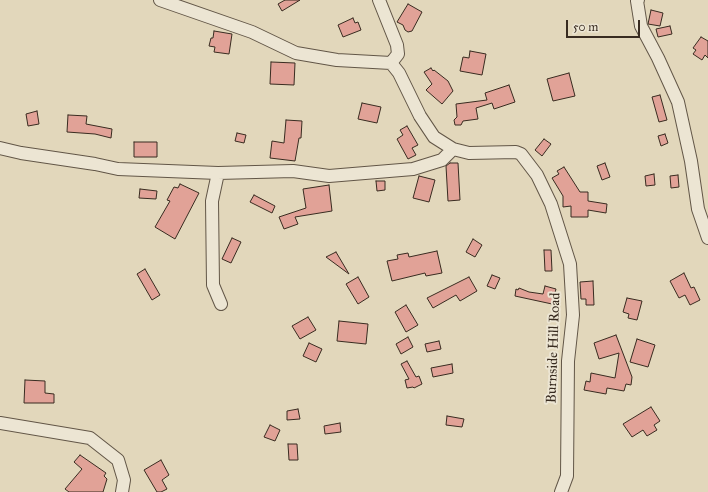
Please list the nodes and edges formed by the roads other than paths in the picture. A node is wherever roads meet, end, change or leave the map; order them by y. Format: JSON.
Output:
{"nodes":[{"id":1,"x":160,"y":0,"type":"edge"},
{"id":2,"x":380,"y":0,"type":"edge"},
{"id":3,"x":638,"y":0,"type":"edge"},
{"id":4,"x":391,"y":63,"type":"junction"},
{"id":5,"x":0,"y":148,"type":"edge"},
{"id":6,"x":453,"y":149,"type":"junction"},
{"id":7,"x":218,"y":173,"type":"junction"},
{"id":8,"x":708,"y":238,"type":"edge"},
{"id":9,"x":221,"y":304,"type":"dead end"},
{"id":10,"x":0,"y":423,"type":"edge"},
{"id":11,"x":122,"y":492,"type":"edge"},
{"id":12,"x":561,"y":492,"type":"edge"}],
"edges":[{"from":1,"to":4,"type":"street"},
{"from":2,"to":4,"type":"street"},
{"from":3,"to":8,"type":"street"},
{"from":4,"to":6,"type":"street","name":"Burnside Hill Road"},
{"from":5,"to":7,"type":"street"},
{"from":6,"to":7,"type":"street"},
{"from":6,"to":12,"type":"street","name":"Burnside Hill Road"},
{"from":7,"to":9,"type":"street"},
{"from":10,"to":11,"type":"street"}]}
